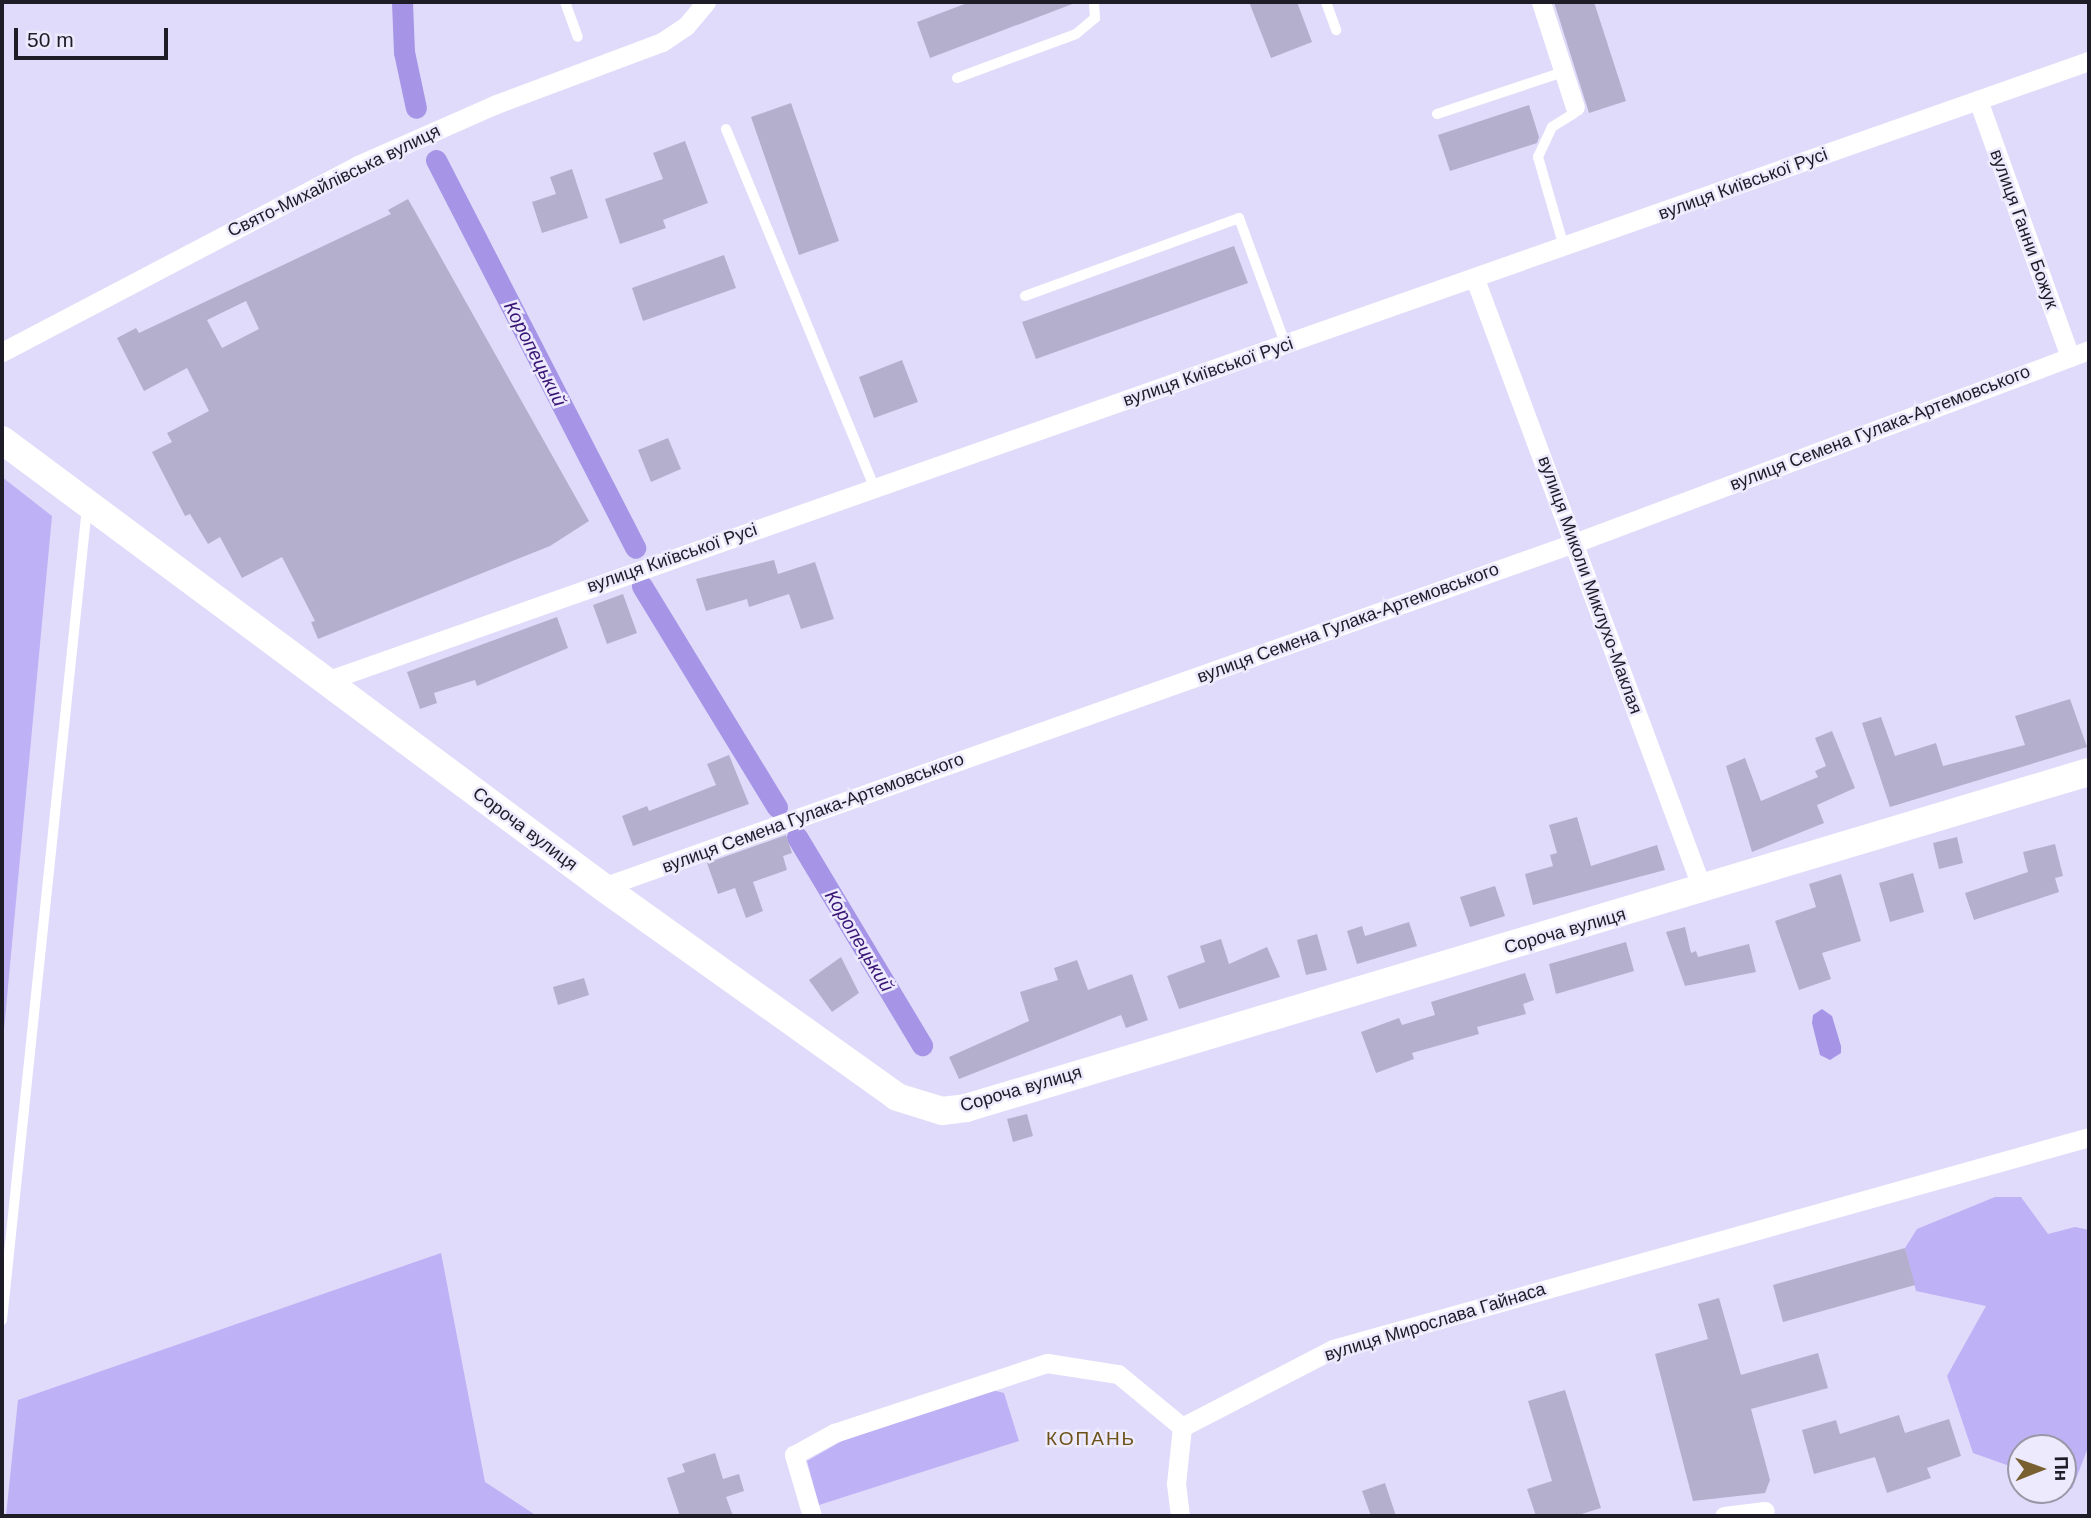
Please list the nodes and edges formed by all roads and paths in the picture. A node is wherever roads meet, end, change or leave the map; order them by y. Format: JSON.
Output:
{"nodes":[{"id":1,"x":565,"y":2,"type":"edge"},
{"id":2,"x":706,"y":2,"type":"edge"},
{"id":3,"x":1094,"y":2,"type":"edge"},
{"id":4,"x":1326,"y":2,"type":"edge"},
{"id":5,"x":1541,"y":2,"type":"edge"},
{"id":6,"x":1336,"y":30,"type":"dead end"},
{"id":7,"x":578,"y":37,"type":"dead end"},
{"id":8,"x":2089,"y":61,"type":"edge"},
{"id":9,"x":1563,"y":72,"type":"junction"},
{"id":10,"x":957,"y":78,"type":"dead end"},
{"id":11,"x":1978,"y":100,"type":"junction"},
{"id":12,"x":1575,"y":107,"type":"joint"},
{"id":13,"x":1437,"y":114,"type":"dead end"},
{"id":14,"x":726,"y":129,"type":"dead end"},
{"id":15,"x":1564,"y":247,"type":"junction"},
{"id":16,"x":1475,"y":279,"type":"junction"},
{"id":17,"x":1025,"y":296,"type":"dead end"},
{"id":18,"x":1286,"y":346,"type":"junction"},
{"id":19,"x":2089,"y":350,"type":"edge"},
{"id":20,"x":2,"y":352,"type":"edge"},
{"id":21,"x":2070,"y":357,"type":"junction"},
{"id":22,"x":2,"y":440,"type":"edge"},
{"id":23,"x":874,"y":487,"type":"junction"},
{"id":24,"x":87,"y":503,"type":"junction"},
{"id":25,"x":1574,"y":542,"type":"junction"},
{"id":26,"x":326,"y":681,"type":"junction"},
{"id":27,"x":2089,"y":772,"type":"edge"},
{"id":28,"x":603,"y":887,"type":"junction"},
{"id":29,"x":1703,"y":891,"type":"junction"},
{"id":30,"x":2089,"y":1137,"type":"edge"},
{"id":31,"x":2,"y":1320,"type":"edge"},
{"id":32,"x":1182,"y":1427,"type":"junction"},
{"id":33,"x":1765,"y":1511,"type":"dead end"},
{"id":34,"x":812,"y":1516,"type":"edge"},
{"id":35,"x":1180,"y":1516,"type":"edge"},
{"id":36,"x":1724,"y":1516,"type":"edge"}],
"edges":[{"from":1,"to":7,"type":"lane"},
{"from":2,"to":20,"type":"street","name":"Свято-Михайлівська вулиця"},
{"from":3,"to":10,"type":"lane"},
{"from":4,"to":6,"type":"lane"},
{"from":5,"to":9,"type":"street"},
{"from":8,"to":11,"type":"street","name":"вулиця Київської Русі"},
{"from":9,"to":12,"type":"street"},
{"from":9,"to":13,"type":"lane"},
{"from":11,"to":15,"type":"street","name":"вулиця Київської Русі"},
{"from":11,"to":21,"type":"street","name":"вулиця Ганни Божук"},
{"from":12,"to":15,"type":"lane"},
{"from":14,"to":23,"type":"lane"},
{"from":15,"to":16,"type":"street","name":"вулиця Київської Русі"},
{"from":16,"to":18,"type":"street","name":"вулиця Київської Русі"},
{"from":16,"to":25,"type":"street","name":"вулиця Миколи Миклухо-Маклая"},
{"from":17,"to":18,"type":"lane"},
{"from":18,"to":23,"type":"street","name":"вулиця Київської Русі"},
{"from":19,"to":21,"type":"street","name":"вулиця Семена Гулака-Артемовського"},
{"from":21,"to":25,"type":"street","name":"вулиця Семена Гулака-Артемовського"},
{"from":22,"to":24,"type":"main road","name":"Сороча вулиця"},
{"from":23,"to":26,"type":"street","name":"вулиця Київської Русі"},
{"from":24,"to":26,"type":"main road","name":"Сороча вулиця"},
{"from":24,"to":31,"type":"lane"},
{"from":25,"to":28,"type":"street","name":"вулиця Семена Гулака-Артемовського"},
{"from":25,"to":29,"type":"street","name":"вулиця Миколи Миклухо-Маклая"},
{"from":26,"to":28,"type":"main road","name":"Сороча вулиця"},
{"from":27,"to":29,"type":"main road","name":"Сороча вулиця"},
{"from":28,"to":29,"type":"main road","name":"Сороча вулиця"},
{"from":30,"to":32,"type":"street","name":"вулиця Мирослава Гайнаса"},
{"from":32,"to":34,"type":"street"},
{"from":32,"to":35,"type":"street"},
{"from":33,"to":36,"type":"street"}]}
